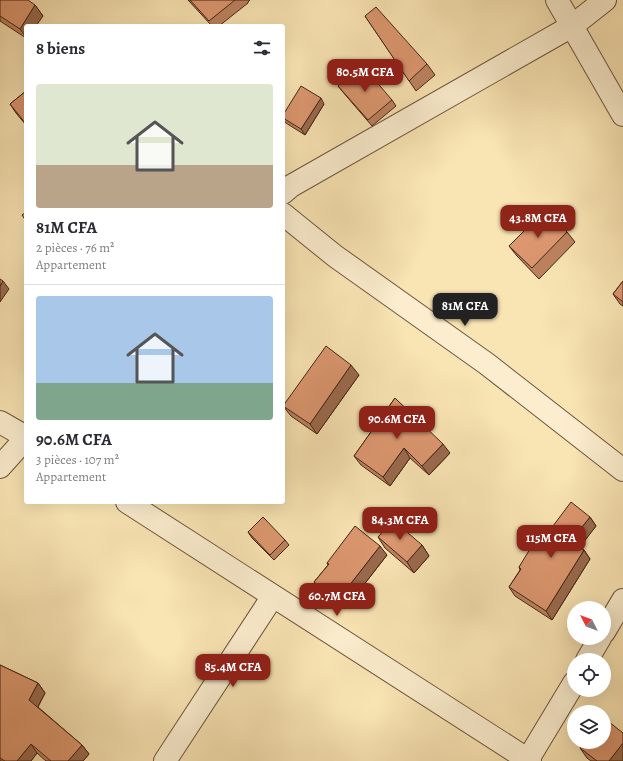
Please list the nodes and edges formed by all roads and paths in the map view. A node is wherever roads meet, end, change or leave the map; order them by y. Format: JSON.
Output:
{"nodes":[{"id":1,"x":557,"y":0,"type":"edge"},
{"id":2,"x":605,"y":0,"type":"edge"},
{"id":3,"x":572,"y":26,"type":"junction"},
{"id":4,"x":623,"y":115,"type":"edge"},
{"id":5,"x":285,"y":191,"type":"edge"},
{"id":6,"x":285,"y":216,"type":"edge"},
{"id":7,"x":0,"y":422,"type":"edge"},
{"id":8,"x":24,"y":437,"type":"edge"},
{"id":9,"x":24,"y":440,"type":"edge"},
{"id":10,"x":0,"y":467,"type":"edge"},
{"id":11,"x":623,"y":470,"type":"edge"},
{"id":12,"x":130,"y":504,"type":"edge"},
{"id":13,"x":274,"y":596,"type":"junction"},
{"id":14,"x":623,"y":600,"type":"edge"},
{"id":15,"x":611,"y":620,"type":"edge"},
{"id":16,"x":567,"y":695,"type":"edge"},
{"id":17,"x":165,"y":761,"type":"edge"},
{"id":18,"x":528,"y":761,"type":"edge"}],
"edges":[{"from":1,"to":3,"type":"street"},
{"from":2,"to":3,"type":"street"},
{"from":3,"to":4,"type":"street"},
{"from":3,"to":5,"type":"street"},
{"from":6,"to":11,"type":"street"},
{"from":7,"to":8,"type":"street"},
{"from":9,"to":10,"type":"street"},
{"from":12,"to":13,"type":"street"},
{"from":13,"to":17,"type":"street"},
{"from":13,"to":18,"type":"street"},
{"from":14,"to":15,"type":"street"},
{"from":16,"to":18,"type":"street"}]}
